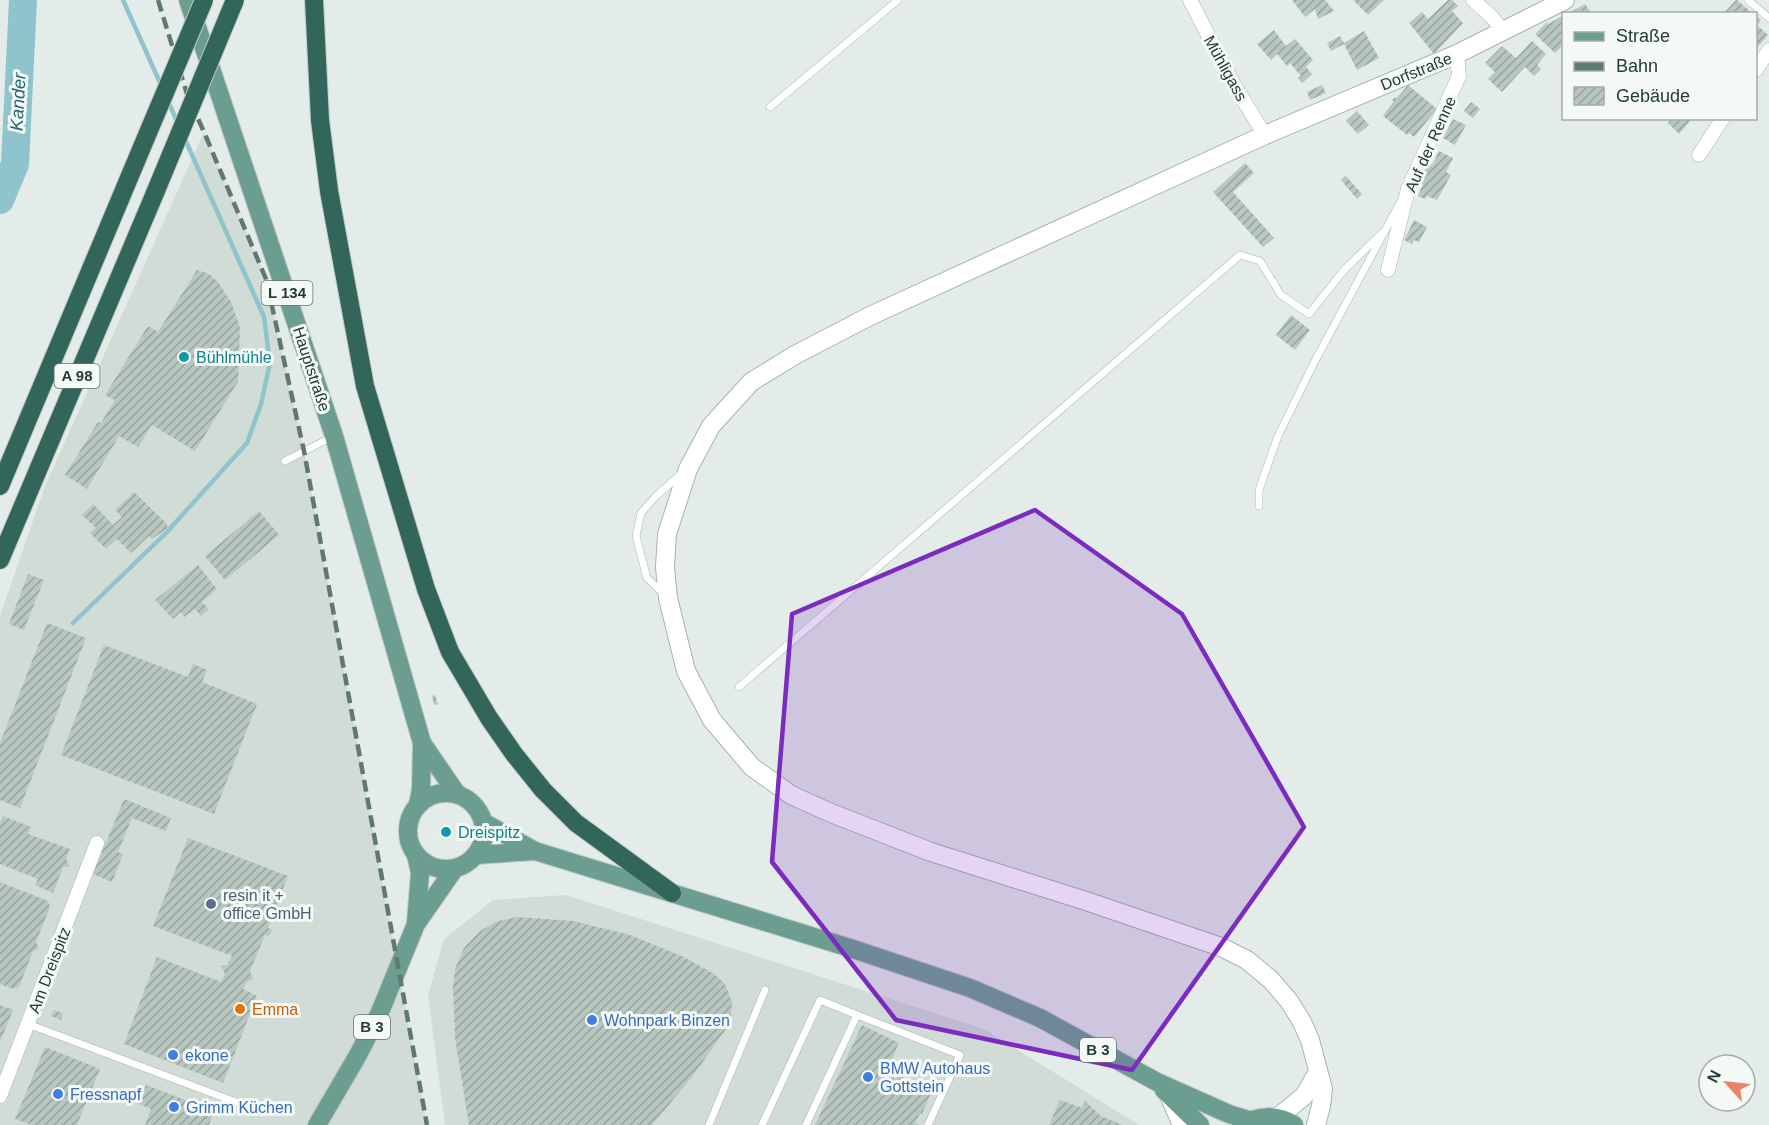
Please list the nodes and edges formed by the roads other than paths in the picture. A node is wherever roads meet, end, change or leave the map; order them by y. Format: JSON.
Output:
{"nodes":[{"id":1,"x":189,"y":0,"type":"edge"},
{"id":2,"x":204,"y":0,"type":"edge"},
{"id":3,"x":235,"y":0,"type":"edge"},
{"id":4,"x":314,"y":0,"type":"edge"},
{"id":5,"x":898,"y":0,"type":"edge"},
{"id":6,"x":1190,"y":0,"type":"edge"},
{"id":7,"x":1473,"y":0,"type":"edge"},
{"id":8,"x":1564,"y":0,"type":"edge"},
{"id":9,"x":1748,"y":0,"type":"edge"},
{"id":10,"x":1769,"y":18,"type":"edge"},
{"id":11,"x":1503,"y":31,"type":"junction"},
{"id":12,"x":1769,"y":50,"type":"edge"},
{"id":13,"x":1457,"y":54,"type":"junction"},
{"id":14,"x":1757,"y":67,"type":"edge"},
{"id":15,"x":770,"y":107,"type":"dead end"},
{"id":16,"x":1722,"y":120,"type":"edge"},
{"id":17,"x":1265,"y":135,"type":"junction"},
{"id":18,"x":1699,"y":155,"type":"dead end"},
{"id":19,"x":1408,"y":189,"type":"junction"},
{"id":20,"x":1382,"y":233,"type":"junction"},
{"id":21,"x":1388,"y":270,"type":"dead end"},
{"id":22,"x":334,"y":436,"type":"junction"},
{"id":23,"x":285,"y":461,"type":"dead end"},
{"id":24,"x":688,"y":469,"type":"junction"},
{"id":25,"x":0,"y":486,"type":"edge"},
{"id":26,"x":1259,"y":506,"type":"dead end"},
{"id":27,"x":0,"y":560,"type":"edge"},
{"id":28,"x":668,"y":598,"type":"junction"},
{"id":29,"x":739,"y":687,"type":"dead end"},
{"id":30,"x":422,"y":743,"type":"junction"},
{"id":31,"x":457,"y":794,"type":"junction"},
{"id":32,"x":418,"y":805,"type":"junction"},
{"id":33,"x":483,"y":822,"type":"junction"},
{"id":34,"x":97,"y":843,"type":"dead end"},
{"id":35,"x":535,"y":851,"type":"junction"},
{"id":36,"x":416,"y":855,"type":"junction"},
{"id":37,"x":476,"y":855,"type":"junction"},
{"id":38,"x":455,"y":868,"type":"junction"},
{"id":39,"x":672,"y":893,"type":"junction"},
{"id":40,"x":416,"y":924,"type":"junction"},
{"id":41,"x":765,"y":990,"type":"dead end"},
{"id":42,"x":856,"y":1015,"type":"junction"},
{"id":43,"x":28,"y":1024,"type":"junction"},
{"id":44,"x":1318,"y":1072,"type":"junction"},
{"id":45,"x":1163,"y":1089,"type":"junction"},
{"id":46,"x":0,"y":1096,"type":"edge"},
{"id":47,"x":241,"y":1104,"type":"dead end"},
{"id":48,"x":1286,"y":1122,"type":"edge"},
{"id":49,"x":1245,"y":1123,"type":"edge"},
{"id":50,"x":317,"y":1125,"type":"edge"},
{"id":51,"x":709,"y":1125,"type":"edge"},
{"id":52,"x":762,"y":1125,"type":"edge"},
{"id":53,"x":806,"y":1125,"type":"edge"},
{"id":54,"x":928,"y":1125,"type":"edge"},
{"id":55,"x":1182,"y":1125,"type":"edge"},
{"id":56,"x":1200,"y":1125,"type":"edge"},
{"id":57,"x":1316,"y":1125,"type":"edge"}],
"edges":[{"from":1,"to":22,"type":"main road","name":"Hauptstraße","number":"L 134"},
{"from":2,"to":25,"type":"highway","number":"A 98","bridge":true},
{"from":3,"to":27,"type":"highway","number":"A 98","bridge":true},
{"from":4,"to":39,"type":"highway"},
{"from":5,"to":15,"type":"lane"},
{"from":6,"to":17,"type":"street","name":"Mühligass"},
{"from":7,"to":11,"type":"street"},
{"from":8,"to":11,"type":"street","name":"Dorfstraße"},
{"from":9,"to":10,"type":"lane"},
{"from":11,"to":13,"type":"street","name":"Dorfstraße"},
{"from":12,"to":14,"type":"street"},
{"from":13,"to":17,"type":"street","name":"Dorfstraße"},
{"from":13,"to":19,"type":"street","name":"Auf der Renne"},
{"from":16,"to":18,"type":"street"},
{"from":17,"to":24,"type":"street","name":"Dorfstraße"},
{"from":19,"to":20,"type":"lane"},
{"from":19,"to":21,"type":"street","name":"Auf der Renne"},
{"from":20,"to":26,"type":"lane"},
{"from":20,"to":29,"type":"lane"},
{"from":22,"to":23,"type":"lane"},
{"from":22,"to":30,"type":"main road","name":"Hauptstraße","number":"L 134"},
{"from":24,"to":28,"type":"street","name":"Dorfstraße"},
{"from":24,"to":28,"type":"lane"},
{"from":28,"to":44,"type":"street","name":"Dorfstraße"},
{"from":30,"to":31,"type":"main road","name":"Hauptstraße","number":"L 134"},
{"from":30,"to":32,"type":"main road","name":"Hauptstraße","number":"L 134"},
{"from":31,"to":32,"type":"main road"},
{"from":31,"to":33,"type":"main road","name":"Hauptstraße","number":"B 3"},
{"from":32,"to":36,"type":"main road","name":"Hauptstraße","number":"B 3"},
{"from":33,"to":35,"type":"main road","number":"B 3"},
{"from":33,"to":37,"type":"main road"},
{"from":34,"to":43,"type":"street","name":"Am Dreispitz"},
{"from":35,"to":37,"type":"main road","number":"B 3"},
{"from":35,"to":39,"type":"main road","number":"B 3"},
{"from":36,"to":38,"type":"main road"},
{"from":36,"to":40,"type":"main road","name":"Hauptstraße","number":"B 3"},
{"from":37,"to":38,"type":"main road","name":"Hauptstraße","number":"B 3"},
{"from":38,"to":40,"type":"main road","name":"Hauptstraße","number":"B 3"},
{"from":39,"to":45,"type":"main road","number":"B 3"},
{"from":40,"to":50,"type":"main road","name":"Hauptstraße","number":"B 3"},
{"from":41,"to":51,"type":"lane"},
{"from":42,"to":52,"type":"lane"},
{"from":42,"to":53,"type":"lane"},
{"from":42,"to":54,"type":"lane"},
{"from":43,"to":46,"type":"street","name":"Am Dreispitz"},
{"from":43,"to":47,"type":"lane"},
{"from":44,"to":48,"type":"street"},
{"from":44,"to":57,"type":"street","name":"Dorfstraße"},
{"from":45,"to":49,"type":"main road","number":"B 3"},
{"from":45,"to":55,"type":"street"},
{"from":45,"to":56,"type":"main road","number":"B 3"},
{"from":48,"to":49,"type":"main road"}]}
